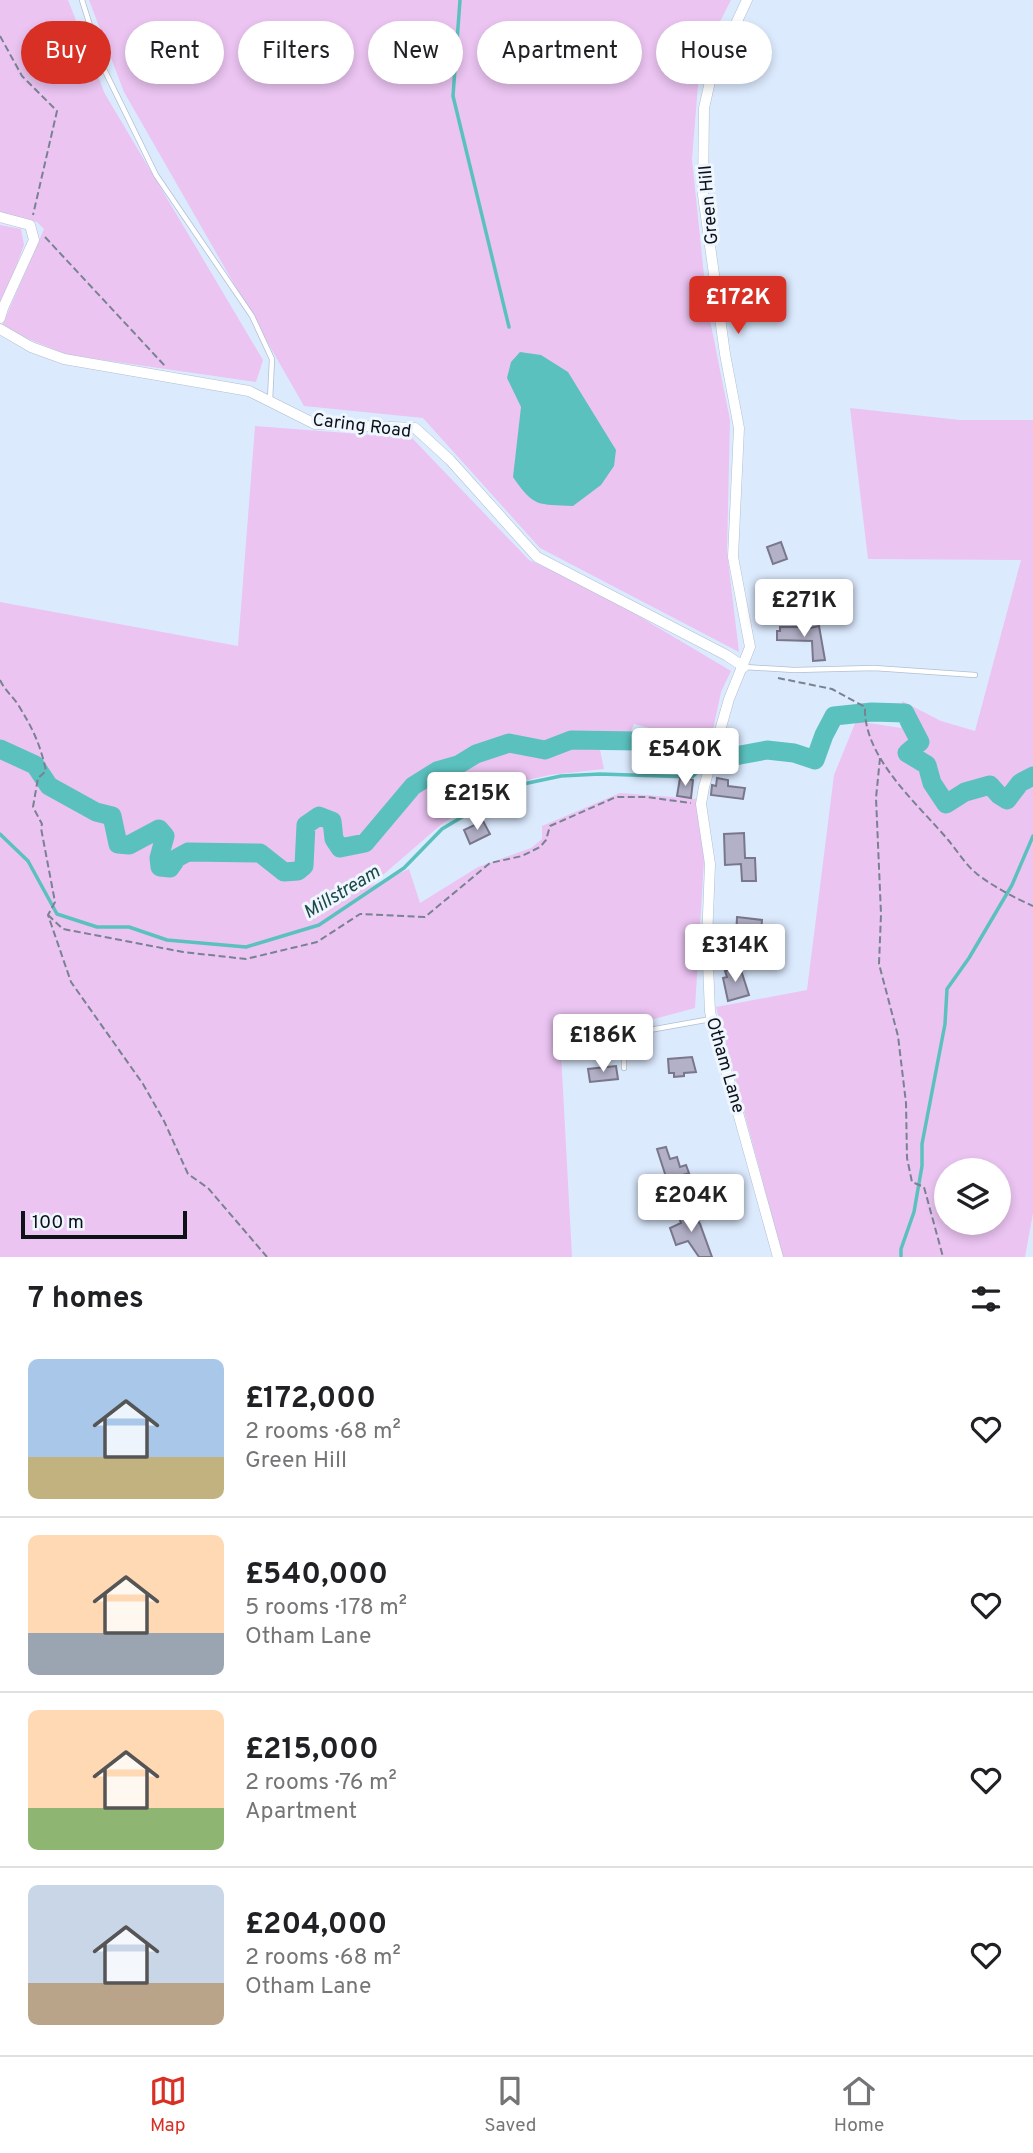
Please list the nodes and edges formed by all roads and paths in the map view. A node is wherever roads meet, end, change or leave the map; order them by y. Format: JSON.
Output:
{"nodes":[{"id":1,"x":82,"y":0,"type":"edge"},
{"id":2,"x":747,"y":0,"type":"edge"},
{"id":3,"x":0,"y":36,"type":"edge"},
{"id":4,"x":0,"y":218,"type":"edge"},
{"id":5,"x":30,"y":225,"type":"junction"},
{"id":6,"x":0,"y":318,"type":"edge"},
{"id":7,"x":0,"y":329,"type":"edge"},
{"id":8,"x":169,"y":379,"type":"junction"},
{"id":9,"x":270,"y":401,"type":"junction"},
{"id":10,"x":744,"y":667,"type":"junction"},
{"id":11,"x":975,"y":675,"type":"dead end"},
{"id":12,"x":779,"y":678,"type":"dead end"},
{"id":13,"x":0,"y":680,"type":"edge"},
{"id":14,"x":880,"y":758,"type":"junction"},
{"id":15,"x":701,"y":804,"type":"junction"},
{"id":16,"x":1033,"y":906,"type":"edge"},
{"id":17,"x":48,"y":915,"type":"junction"},
{"id":18,"x":712,"y":1019,"type":"junction"},
{"id":19,"x":624,"y":1068,"type":"dead end"},
{"id":20,"x":267,"y":1257,"type":"edge"},
{"id":21,"x":778,"y":1257,"type":"edge"},
{"id":22,"x":943,"y":1257,"type":"edge"}],
"edges":[{"from":1,"to":9,"type":"lane"},
{"from":2,"to":10,"type":"street","name":"Green Hill"},
{"from":3,"to":5,"type":"path"},
{"from":4,"to":5,"type":"street"},
{"from":5,"to":6,"type":"street"},
{"from":5,"to":8,"type":"path"},
{"from":7,"to":8,"type":"street","name":"Caring Road"},
{"from":8,"to":9,"type":"street","name":"Caring Road"},
{"from":9,"to":10,"type":"street","name":"Caring Road"},
{"from":10,"to":11,"type":"lane"},
{"from":10,"to":15,"type":"street","name":"Otham Lane"},
{"from":12,"to":14,"type":"path"},
{"from":13,"to":17,"type":"path"},
{"from":14,"to":16,"type":"path"},
{"from":14,"to":22,"type":"path"},
{"from":15,"to":17,"type":"path"},
{"from":15,"to":18,"type":"street","name":"Otham Lane"},
{"from":17,"to":20,"type":"path"},
{"from":18,"to":19,"type":"lane"},
{"from":18,"to":21,"type":"street","name":"Otham Lane"}]}
